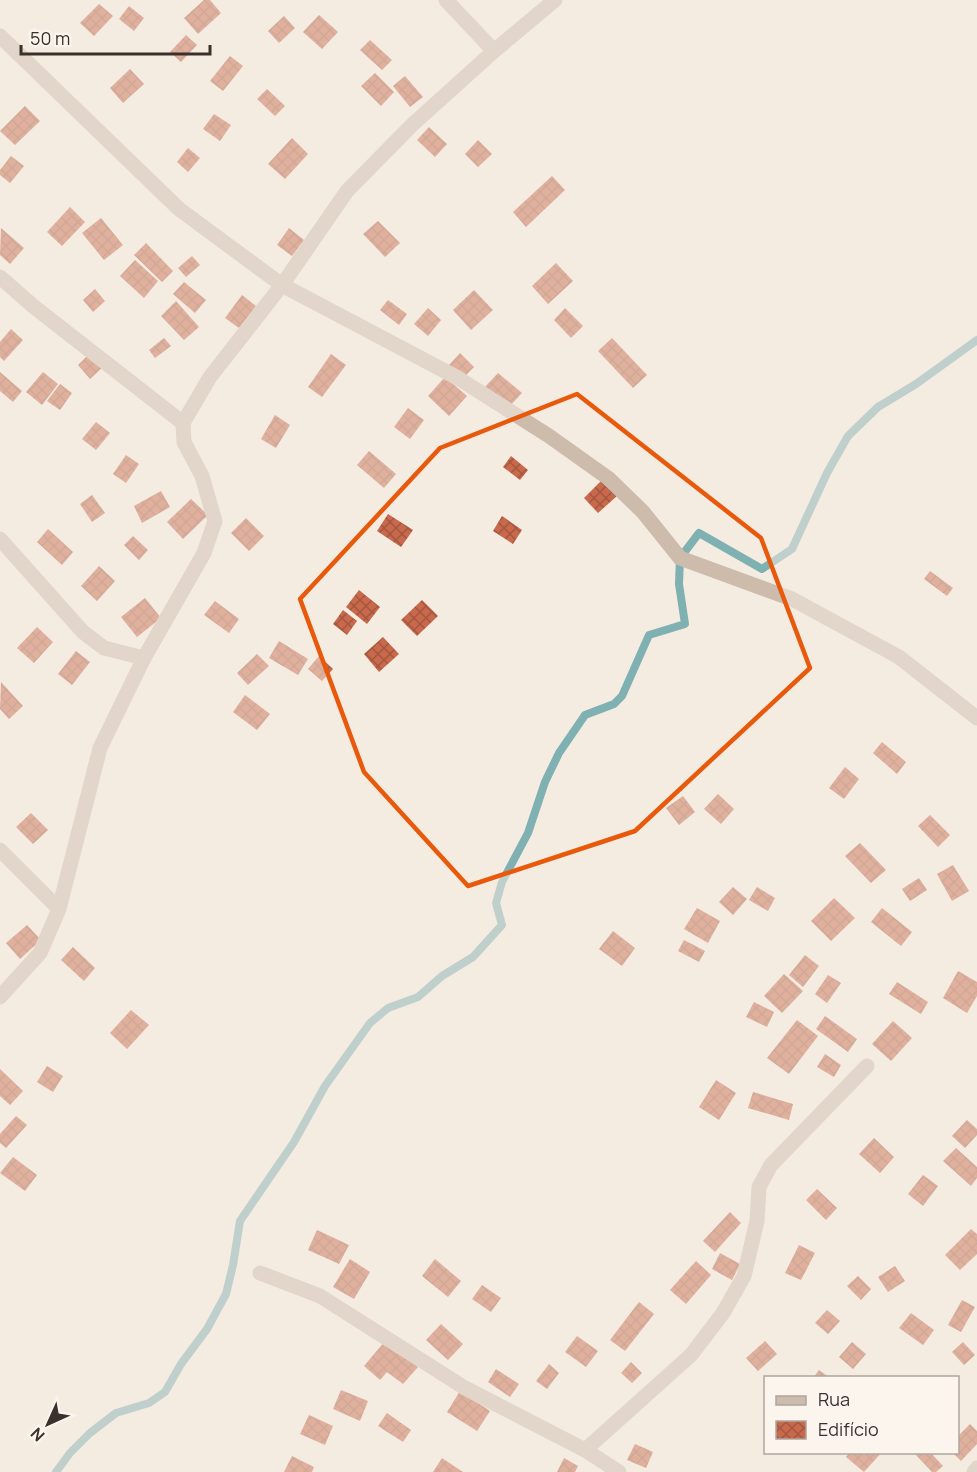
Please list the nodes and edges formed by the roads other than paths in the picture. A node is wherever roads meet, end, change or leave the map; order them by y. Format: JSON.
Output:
{"nodes":[{"id":1,"x":446,"y":0,"type":"edge"},
{"id":2,"x":555,"y":0,"type":"edge"},
{"id":3,"x":0,"y":36,"type":"edge"},
{"id":4,"x":494,"y":51,"type":"junction"},
{"id":5,"x":0,"y":277,"type":"edge"},
{"id":6,"x":282,"y":285,"type":"junction"},
{"id":7,"x":183,"y":423,"type":"junction"},
{"id":8,"x":0,"y":539,"type":"edge"},
{"id":9,"x":144,"y":658,"type":"junction"},
{"id":10,"x":977,"y":718,"type":"edge"},
{"id":11,"x":0,"y":849,"type":"edge"},
{"id":12,"x":59,"y":909,"type":"junction"},
{"id":13,"x":0,"y":997,"type":"edge"},
{"id":14,"x":867,"y":1066,"type":"dead end"},
{"id":15,"x":260,"y":1273,"type":"dead end"},
{"id":16,"x":585,"y":1450,"type":"junction"},
{"id":17,"x":977,"y":1468,"type":"edge"},
{"id":18,"x":619,"y":1472,"type":"edge"},
{"id":19,"x":974,"y":1472,"type":"edge"}],
"edges":[{"from":1,"to":4,"type":"street"},
{"from":2,"to":4,"type":"street"},
{"from":3,"to":6,"type":"street"},
{"from":4,"to":6,"type":"street"},
{"from":5,"to":7,"type":"street"},
{"from":6,"to":7,"type":"street"},
{"from":6,"to":10,"type":"street"},
{"from":7,"to":9,"type":"street"},
{"from":8,"to":9,"type":"street"},
{"from":9,"to":12,"type":"street"},
{"from":11,"to":12,"type":"street"},
{"from":12,"to":13,"type":"street"},
{"from":14,"to":16,"type":"street"},
{"from":15,"to":16,"type":"street"},
{"from":16,"to":18,"type":"street"},
{"from":17,"to":19,"type":"street"}]}
